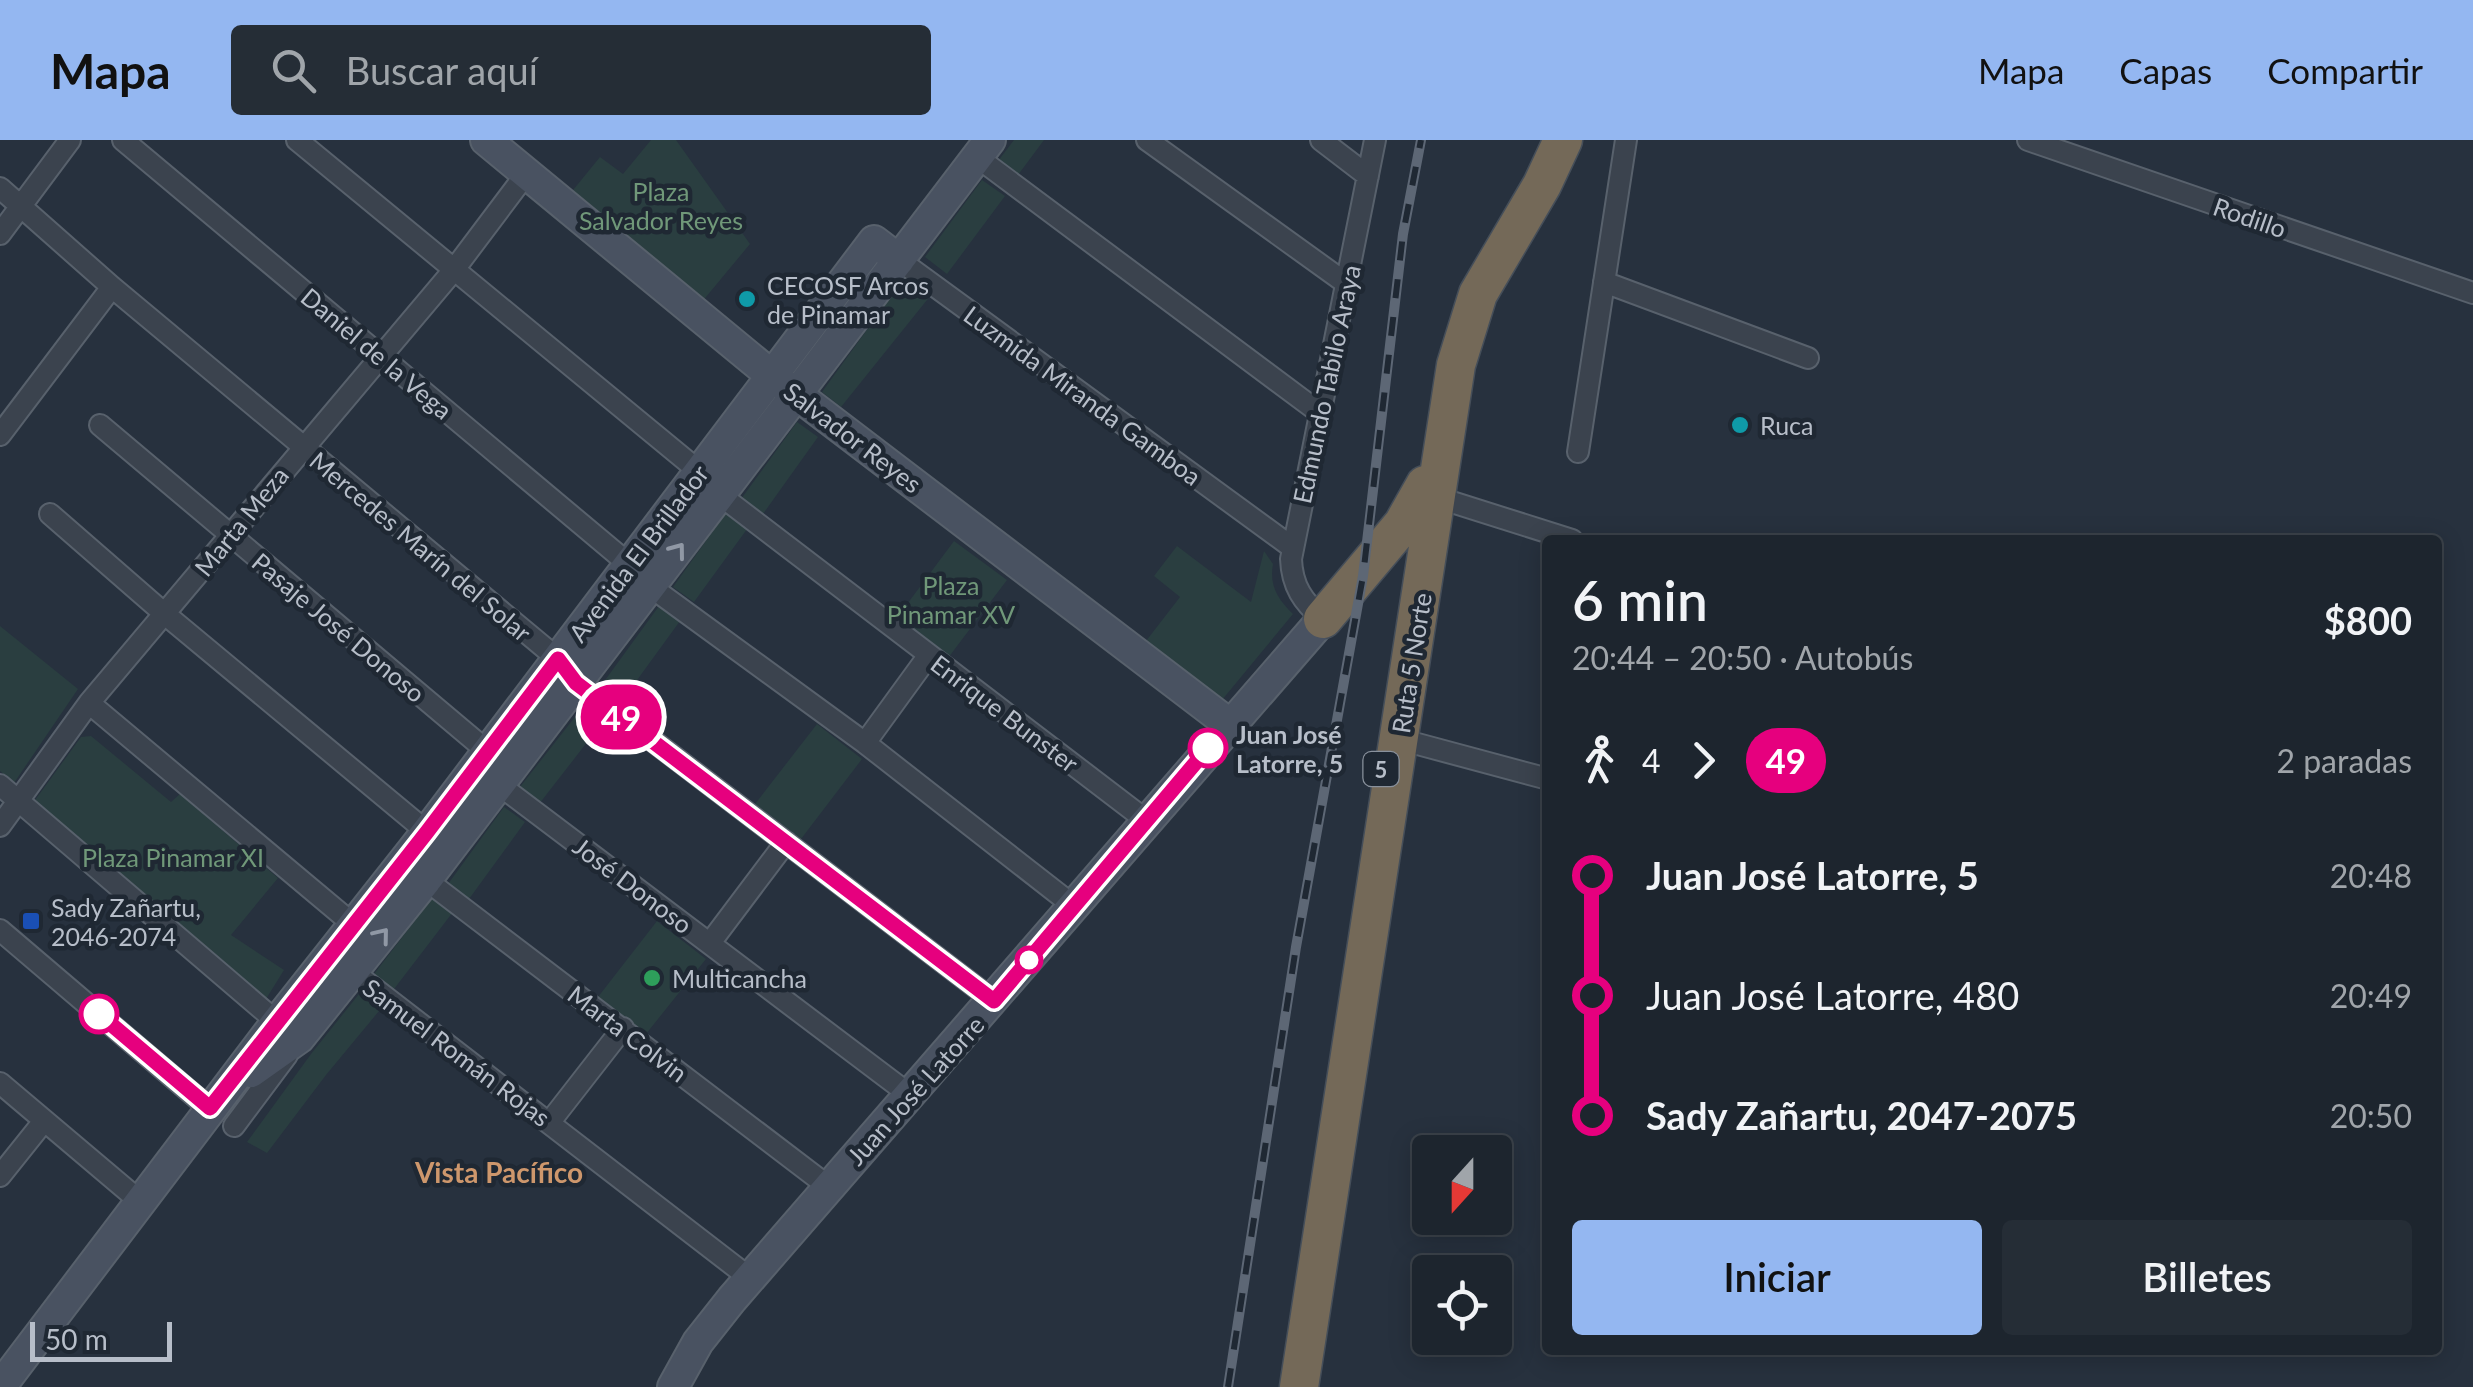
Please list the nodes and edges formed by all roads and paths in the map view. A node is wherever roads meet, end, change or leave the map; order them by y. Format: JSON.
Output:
{"nodes":[{"id":1,"x":70,"y":140,"type":"edge"},
{"id":2,"x":123,"y":140,"type":"edge"},
{"id":3,"x":297,"y":140,"type":"edge"},
{"id":4,"x":486,"y":140,"type":"edge"},
{"id":5,"x":1148,"y":140,"type":"edge"},
{"id":6,"x":1321,"y":140,"type":"edge"},
{"id":7,"x":1376,"y":140,"type":"edge"},
{"id":8,"x":1535,"y":140,"type":"edge"},
{"id":9,"x":1562,"y":140,"type":"edge"},
{"id":10,"x":1626,"y":140,"type":"edge"},
{"id":11,"x":2028,"y":140,"type":"edge"},
{"id":12,"x":983,"y":148,"type":"edge"},
{"id":13,"x":526,"y":174,"type":"junction"},
{"id":14,"x":1368,"y":176,"type":"junction"},
{"id":15,"x":0,"y":188,"type":"edge"},
{"id":16,"x":21,"y":205,"type":"junction"},
{"id":17,"x":0,"y":234,"type":"edge"},
{"id":18,"x":874,"y":242,"type":"joint"},
{"id":19,"x":899,"y":260,"type":"junction"},
{"id":20,"x":453,"y":271,"type":"junction"},
{"id":21,"x":1604,"y":282,"type":"junction"},
{"id":22,"x":1347,"y":284,"type":"junction"},
{"id":23,"x":112,"y":287,"type":"junction"},
{"id":24,"x":2473,"y":294,"type":"edge"},
{"id":25,"x":381,"y":356,"type":"junction"},
{"id":26,"x":1808,"y":358,"type":"dead end"},
{"id":27,"x":771,"y":374,"type":"junction"},
{"id":28,"x":796,"y":394,"type":"junction"},
{"id":29,"x":1320,"y":412,"type":"junction"},
{"id":30,"x":100,"y":425,"type":"dead end"},
{"id":31,"x":0,"y":435,"type":"edge"},
{"id":32,"x":302,"y":447,"type":"junction"},
{"id":33,"x":1578,"y":452,"type":"dead end"},
{"id":34,"x":700,"y":472,"type":"junction"},
{"id":35,"x":1430,"y":491,"type":"junction"},
{"id":36,"x":720,"y":495,"type":"junction"},
{"id":37,"x":50,"y":514,"type":"dead end"},
{"id":38,"x":230,"y":534,"type":"junction"},
{"id":39,"x":1558,"y":535,"type":"edge"},
{"id":40,"x":1293,"y":548,"type":"junction"},
{"id":41,"x":640,"y":576,"type":"junction"},
{"id":42,"x":1362,"y":576,"type":"junction"},
{"id":43,"x":1409,"y":585,"type":"junction"},
{"id":44,"x":166,"y":615,"type":"junction"},
{"id":45,"x":1323,"y":619,"type":"junction"},
{"id":46,"x":930,"y":655,"type":"junction"},
{"id":47,"x":558,"y":659,"type":"junction"},
{"id":48,"x":576,"y":683,"type":"junction"},
{"id":49,"x":90,"y":704,"type":"junction"},
{"id":50,"x":1229,"y":724,"type":"junction"},
{"id":51,"x":1399,"y":739,"type":"junction"},
{"id":52,"x":864,"y":743,"type":"junction"},
{"id":53,"x":487,"y":751,"type":"junction"},
{"id":54,"x":1542,"y":777,"type":"edge"},
{"id":55,"x":0,"y":784,"type":"edge"},
{"id":56,"x":498,"y":784,"type":"junction"},
{"id":57,"x":19,"y":802,"type":"junction"},
{"id":58,"x":1146,"y":820,"type":"junction"},
{"id":59,"x":0,"y":826,"type":"edge"},
{"id":60,"x":427,"y":832,"type":"junction"},
{"id":61,"x":786,"y":842,"type":"junction"},
{"id":62,"x":426,"y":880,"type":"junction"},
{"id":63,"x":1074,"y":907,"type":"junction"},
{"id":64,"x":354,"y":925,"type":"junction"},
{"id":65,"x":0,"y":930,"type":"edge"},
{"id":66,"x":710,"y":943,"type":"junction"},
{"id":67,"x":353,"y":972,"type":"junction"},
{"id":68,"x":994,"y":1001,"type":"junction"},
{"id":69,"x":623,"y":1028,"type":"junction"},
{"id":70,"x":288,"y":1030,"type":"junction"},
{"id":71,"x":0,"y":1083,"type":"edge"},
{"id":72,"x":910,"y":1095,"type":"junction"},
{"id":73,"x":223,"y":1108,"type":"junction"},
{"id":74,"x":44,"y":1121,"type":"junction"},
{"id":75,"x":550,"y":1123,"type":"junction"},
{"id":76,"x":0,"y":1176,"type":"edge"},
{"id":77,"x":829,"y":1188,"type":"junction"},
{"id":78,"x":142,"y":1203,"type":"junction"},
{"id":79,"x":751,"y":1279,"type":"junction"},
{"id":80,"x":0,"y":1387,"type":"edge"},
{"id":81,"x":673,"y":1387,"type":"edge"},
{"id":82,"x":1286,"y":1387,"type":"edge"},
{"id":83,"x":1299,"y":1387,"type":"edge"}],
"edges":[{"from":1,"to":16,"type":"street"},
{"from":2,"to":25,"type":"street","name":"Daniel de la Vega"},
{"from":3,"to":20,"type":"street"},
{"from":4,"to":13,"type":"street","name":"Salvador Reyes"},
{"from":5,"to":22,"type":"street"},
{"from":6,"to":14,"type":"street"},
{"from":7,"to":14,"type":"street","name":"Edmundo Tabilo Araya"},
{"from":8,"to":35,"type":"highway","name":"Ruta 5 Norte","number":"5"},
{"from":9,"to":35,"type":"highway","name":"Ruta 5 Norte","number":"5"},
{"from":10,"to":21,"type":"street"},
{"from":11,"to":24,"type":"street","name":"Rodillo"},
{"from":12,"to":19,"type":"street","name":"Avenida El Brillador"},
{"from":12,"to":29,"type":"street"},
{"from":13,"to":20,"type":"street","name":"Marta Meza"},
{"from":13,"to":27,"type":"street","name":"Salvador Reyes"},
{"from":14,"to":22,"type":"street","name":"Edmundo Tabilo Araya"},
{"from":15,"to":16,"type":"street","name":"Mercedes Marín del Solar"},
{"from":16,"to":17,"type":"street"},
{"from":16,"to":23,"type":"street","name":"Mercedes Marín del Solar"},
{"from":18,"to":19,"type":"street","name":"Luzmida Miranda Gamboa"},
{"from":18,"to":27,"type":"street","name":"Avenida El Brillador"},
{"from":19,"to":28,"type":"street","name":"Avenida El Brillador"},
{"from":19,"to":40,"type":"street","name":"Luzmida Miranda Gamboa"},
{"from":20,"to":25,"type":"street","name":"Marta Meza"},
{"from":20,"to":34,"type":"street"},
{"from":21,"to":26,"type":"street"},
{"from":21,"to":33,"type":"street"},
{"from":22,"to":29,"type":"street","name":"Edmundo Tabilo Araya"},
{"from":23,"to":31,"type":"street"},
{"from":23,"to":32,"type":"street","name":"Mercedes Marín del Solar"},
{"from":25,"to":32,"type":"street","name":"Marta Meza"},
{"from":25,"to":41,"type":"street","name":"Daniel de la Vega"},
{"from":27,"to":28,"type":"street","name":"Salvador Reyes"},
{"from":27,"to":34,"type":"street","name":"Avenida El Brillador"},
{"from":28,"to":36,"type":"street","name":"Avenida El Brillador"},
{"from":28,"to":50,"type":"street","name":"Salvador Reyes"},
{"from":29,"to":40,"type":"street","name":"Edmundo Tabilo Araya"},
{"from":30,"to":38,"type":"street","name":"Pasaje José Donoso"},
{"from":32,"to":38,"type":"street","name":"Marta Meza"},
{"from":32,"to":47,"type":"street","name":"Mercedes Marín del Solar"},
{"from":34,"to":41,"type":"street","name":"Avenida El Brillador"},
{"from":35,"to":39,"type":"street"},
{"from":35,"to":42,"type":"highway"},
{"from":35,"to":43,"type":"highway","name":"Ruta 5 Norte","number":"5"},
{"from":35,"to":51,"type":"highway","name":"Ruta 5 Norte","number":"5"},
{"from":41,"to":36,"type":"street","name":"Avenida El Brillador","one_way":true},
{"from":36,"to":46,"type":"street","name":"Enrique Bunster"},
{"from":37,"to":44,"type":"street"},
{"from":38,"to":44,"type":"street","name":"Marta Meza"},
{"from":38,"to":53,"type":"street","name":"Pasaje José Donoso"},
{"from":40,"to":45,"type":"street","name":"Edmundo Tabilo Araya"},
{"from":41,"to":47,"type":"street","name":"Avenida El Brillador"},
{"from":41,"to":48,"type":"street","name":"Avenida El Brillador"},
{"from":41,"to":52,"type":"street","name":"Daniel de la Vega"},
{"from":42,"to":43,"type":"highway"},
{"from":42,"to":45,"type":"highway"},
{"from":43,"to":82,"type":"highway","name":"Ruta 5 Norte","number":"5"},
{"from":44,"to":49,"type":"street","name":"Marta Meza"},
{"from":44,"to":60,"type":"street"},
{"from":45,"to":50,"type":"street","name":"Juan José Latorre"},
{"from":46,"to":52,"type":"street"},
{"from":46,"to":58,"type":"street","name":"Enrique Bunster"},
{"from":47,"to":48,"type":"street","name":"Mercedes Marín del Solar"},
{"from":47,"to":53,"type":"street","name":"Avenida El Brillador"},
{"from":48,"to":56,"type":"street","name":"Avenida El Brillador"},
{"from":48,"to":61,"type":"street","name":"Mercedes Marín del Solar"},
{"from":49,"to":57,"type":"street","name":"Marta Meza"},
{"from":49,"to":64,"type":"street"},
{"from":50,"to":58,"type":"street","name":"Juan José Latorre"},
{"from":51,"to":54,"type":"street"},
{"from":51,"to":83,"type":"highway","name":"Ruta 5 Norte","number":"5"},
{"from":52,"to":63,"type":"street","name":"Daniel de la Vega"},
{"from":53,"to":60,"type":"street","name":"Avenida El Brillador"},
{"from":55,"to":57,"type":"street"},
{"from":56,"to":62,"type":"street","name":"Avenida El Brillador"},
{"from":56,"to":66,"type":"street","name":"José Donoso"},
{"from":57,"to":59,"type":"street","name":"Marta Meza"},
{"from":57,"to":70,"type":"street"},
{"from":58,"to":63,"type":"street","name":"Juan José Latorre"},
{"from":60,"to":64,"type":"street","name":"Avenida El Brillador"},
{"from":61,"to":66,"type":"street"},
{"from":61,"to":68,"type":"street","name":"Mercedes Marín del Solar"},
{"from":67,"to":62,"type":"street","name":"Avenida El Brillador","one_way":true},
{"from":62,"to":69,"type":"street","name":"Marta Colvin"},
{"from":63,"to":68,"type":"street","name":"Juan José Latorre"},
{"from":64,"to":70,"type":"street","name":"Avenida El Brillador"},
{"from":65,"to":73,"type":"street"},
{"from":66,"to":72,"type":"street","name":"José Donoso"},
{"from":67,"to":70,"type":"street","name":"Avenida El Brillador"},
{"from":67,"to":75,"type":"street","name":"Samuel Román Rojas"},
{"from":68,"to":72,"type":"street","name":"Juan José Latorre"},
{"from":69,"to":75,"type":"street"},
{"from":69,"to":77,"type":"street","name":"Marta Colvin"},
{"from":70,"to":73,"type":"street","name":"Avenida El Brillador"},
{"from":71,"to":74,"type":"street"},
{"from":72,"to":77,"type":"street","name":"Juan José Latorre"},
{"from":73,"to":78,"type":"street","name":"Avenida El Brillador"},
{"from":74,"to":76,"type":"street"},
{"from":74,"to":78,"type":"street"},
{"from":75,"to":79,"type":"street","name":"Samuel Román Rojas"},
{"from":77,"to":79,"type":"street","name":"Juan José Latorre"},
{"from":78,"to":80,"type":"street","name":"Avenida El Brillador"},
{"from":79,"to":81,"type":"street","name":"Juan José Latorre"}]}
